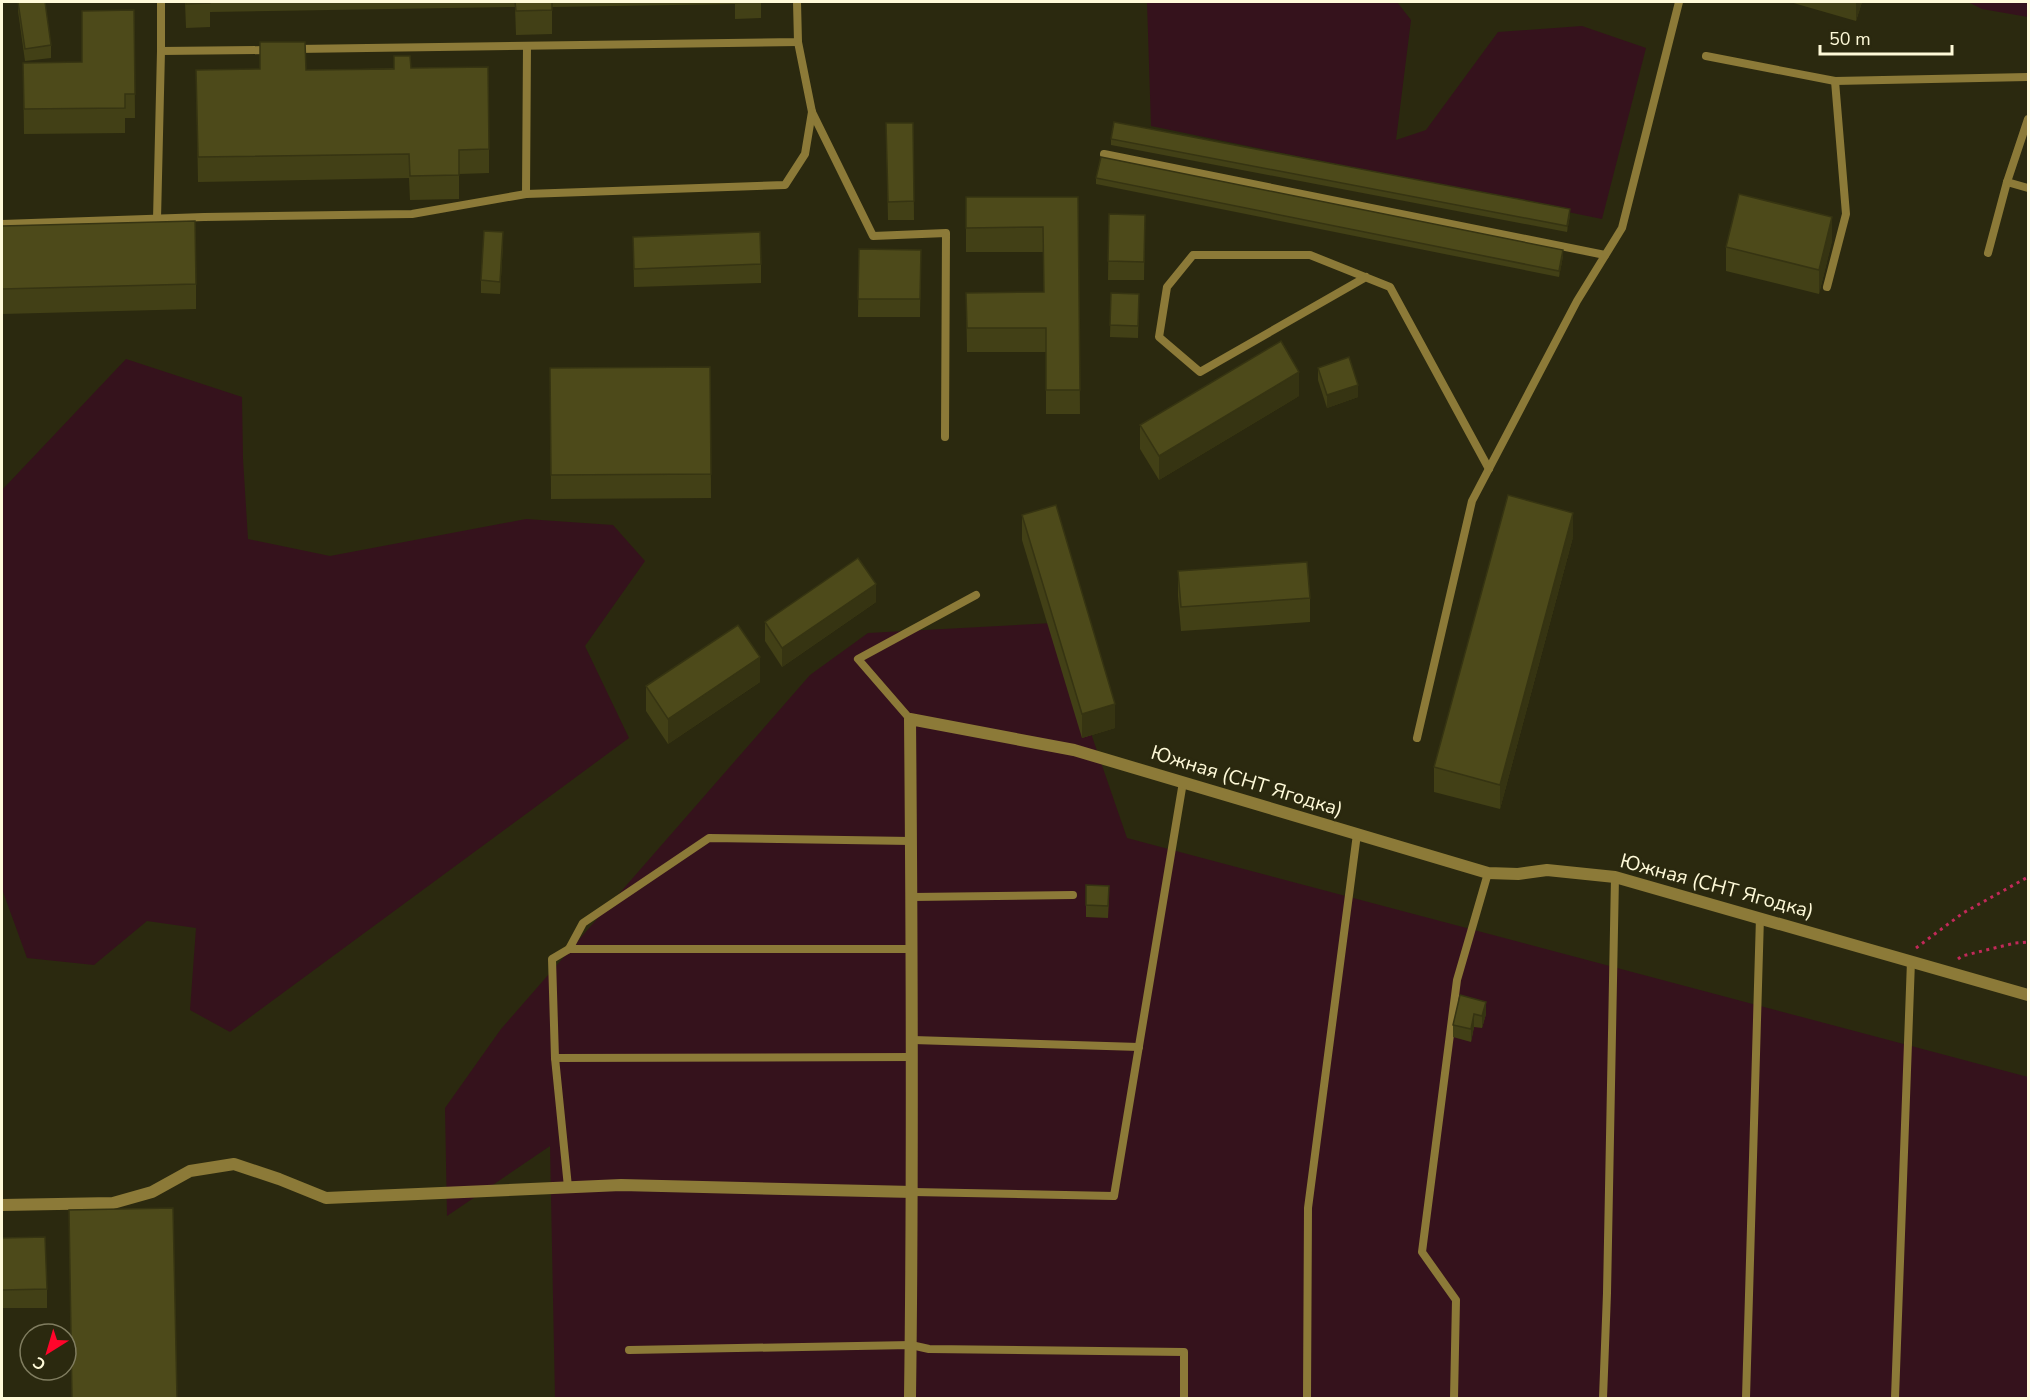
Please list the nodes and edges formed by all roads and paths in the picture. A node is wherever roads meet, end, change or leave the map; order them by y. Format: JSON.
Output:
{"nodes":[{"id":1,"x":161,"y":2,"type":"edge"},
{"id":2,"x":797,"y":2,"type":"edge"},
{"id":3,"x":1679,"y":2,"type":"edge"},
{"id":4,"x":798,"y":42,"type":"junction"},
{"id":5,"x":527,"y":46,"type":"junction"},
{"id":6,"x":279,"y":50,"type":"edge"},
{"id":7,"x":291,"y":50,"type":"edge"},
{"id":8,"x":161,"y":51,"type":"junction"},
{"id":9,"x":1706,"y":56,"type":"dead end"},
{"id":10,"x":2028,"y":77,"type":"edge"},
{"id":11,"x":1835,"y":81,"type":"junction"},
{"id":12,"x":812,"y":112,"type":"junction"},
{"id":13,"x":2028,"y":118,"type":"edge"},
{"id":14,"x":1104,"y":154,"type":"dead end"},
{"id":15,"x":2007,"y":182,"type":"junction"},
{"id":16,"x":2028,"y":188,"type":"edge"},
{"id":17,"x":526,"y":194,"type":"junction"},
{"id":18,"x":157,"y":219,"type":"junction"},
{"id":19,"x":2,"y":224,"type":"edge"},
{"id":20,"x":1988,"y":253,"type":"dead end"},
{"id":21,"x":1605,"y":255,"type":"junction"},
{"id":22,"x":1366,"y":277,"type":"junction"},
{"id":23,"x":1827,"y":287,"type":"dead end"},
{"id":24,"x":945,"y":437,"type":"dead end"},
{"id":25,"x":1489,"y":469,"type":"junction"},
{"id":26,"x":976,"y":595,"type":"dead end"},
{"id":27,"x":910,"y":719,"type":"junction"},
{"id":28,"x":1417,"y":738,"type":"dead end"},
{"id":29,"x":1183,"y":782,"type":"junction"},
{"id":30,"x":1358,"y":834,"type":"junction"},
{"id":31,"x":911,"y":841,"type":"junction"},
{"id":32,"x":1488,"y":873,"type":"junction"},
{"id":33,"x":1615,"y":877,"type":"junction"},
{"id":34,"x":2028,"y":877,"type":"edge"},
{"id":35,"x":1073,"y":896,"type":"dead end"},
{"id":36,"x":912,"y":897,"type":"junction"},
{"id":37,"x":1760,"y":917,"type":"junction"},
{"id":38,"x":2028,"y":942,"type":"edge"},
{"id":39,"x":913,"y":949,"type":"junction"},
{"id":40,"x":569,"y":950,"type":"junction"},
{"id":41,"x":1907,"y":959,"type":"junction"},
{"id":42,"x":1948,"y":971,"type":"junction"},
{"id":43,"x":2028,"y":995,"type":"edge"},
{"id":44,"x":913,"y":1040,"type":"junction"},
{"id":45,"x":1139,"y":1047,"type":"junction"},
{"id":46,"x":913,"y":1057,"type":"junction"},
{"id":47,"x":555,"y":1058,"type":"junction"},
{"id":48,"x":568,"y":1187,"type":"junction"},
{"id":49,"x":913,"y":1192,"type":"junction"},
{"id":50,"x":2,"y":1205,"type":"edge"},
{"id":51,"x":911,"y":1344,"type":"junction"},
{"id":52,"x":629,"y":1350,"type":"dead end"},
{"id":53,"x":910,"y":1398,"type":"edge"},
{"id":54,"x":1184,"y":1398,"type":"edge"},
{"id":55,"x":1307,"y":1398,"type":"edge"},
{"id":56,"x":1454,"y":1398,"type":"edge"},
{"id":57,"x":1603,"y":1398,"type":"edge"},
{"id":58,"x":1746,"y":1398,"type":"edge"},
{"id":59,"x":1895,"y":1398,"type":"edge"}],
"edges":[{"from":1,"to":8,"type":"lane"},
{"from":2,"to":4,"type":"lane"},
{"from":3,"to":21,"type":"lane"},
{"from":4,"to":5,"type":"lane"},
{"from":4,"to":12,"type":"lane"},
{"from":5,"to":7,"type":"lane"},
{"from":5,"to":17,"type":"lane"},
{"from":6,"to":8,"type":"lane"},
{"from":8,"to":18,"type":"lane"},
{"from":9,"to":11,"type":"lane"},
{"from":10,"to":11,"type":"lane"},
{"from":11,"to":23,"type":"lane"},
{"from":12,"to":17,"type":"lane"},
{"from":12,"to":24,"type":"lane"},
{"from":13,"to":15,"type":"lane"},
{"from":14,"to":21,"type":"lane"},
{"from":15,"to":16,"type":"lane"},
{"from":15,"to":20,"type":"lane"},
{"from":17,"to":18,"type":"lane"},
{"from":18,"to":19,"type":"lane"},
{"from":21,"to":25,"type":"lane"},
{"from":22,"to":22,"type":"lane"},
{"from":22,"to":25,"type":"lane"},
{"from":25,"to":28,"type":"lane"},
{"from":26,"to":27,"type":"lane"},
{"from":27,"to":29,"type":"street","name":"Южная (СНТ Ягодка)"},
{"from":27,"to":31,"type":"street"},
{"from":29,"to":30,"type":"street","name":"Южная (СНТ Ягодка)"},
{"from":29,"to":45,"type":"lane"},
{"from":30,"to":32,"type":"street","name":"Южная (СНТ Ягодка)"},
{"from":30,"to":55,"type":"lane"},
{"from":31,"to":36,"type":"street"},
{"from":31,"to":40,"type":"lane"},
{"from":32,"to":33,"type":"street","name":"Южная (СНТ Ягодка)"},
{"from":32,"to":56,"type":"lane"},
{"from":33,"to":37,"type":"street","name":"Южная (СНТ Ягодка)"},
{"from":33,"to":57,"type":"lane"},
{"from":34,"to":41,"type":"path"},
{"from":35,"to":36,"type":"lane"},
{"from":36,"to":39,"type":"street"},
{"from":37,"to":41,"type":"street","name":"Южная (СНТ Ягодка)"},
{"from":37,"to":58,"type":"lane"},
{"from":38,"to":42,"type":"path"},
{"from":39,"to":40,"type":"lane"},
{"from":39,"to":44,"type":"street"},
{"from":40,"to":47,"type":"lane"},
{"from":41,"to":42,"type":"street","name":"Южная (СНТ Ягодка)"},
{"from":41,"to":59,"type":"lane"},
{"from":42,"to":43,"type":"street","name":"Южная (СНТ Ягодка)"},
{"from":44,"to":45,"type":"lane"},
{"from":44,"to":46,"type":"street"},
{"from":45,"to":49,"type":"lane"},
{"from":46,"to":47,"type":"lane"},
{"from":46,"to":49,"type":"street"},
{"from":47,"to":48,"type":"lane"},
{"from":48,"to":49,"type":"street"},
{"from":48,"to":50,"type":"street"},
{"from":49,"to":51,"type":"street"},
{"from":51,"to":52,"type":"lane"},
{"from":51,"to":53,"type":"street"},
{"from":51,"to":54,"type":"lane"}]}
